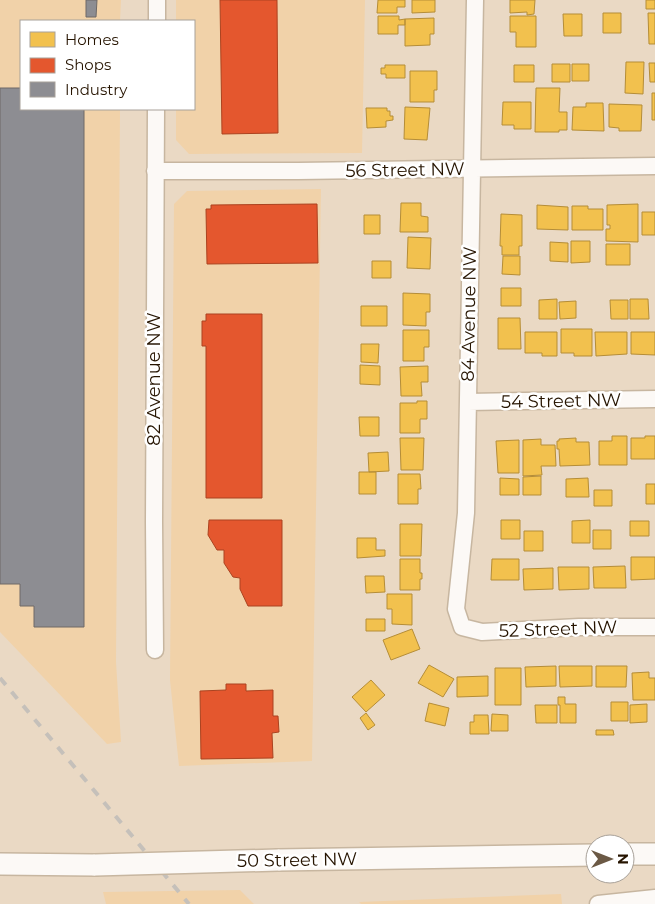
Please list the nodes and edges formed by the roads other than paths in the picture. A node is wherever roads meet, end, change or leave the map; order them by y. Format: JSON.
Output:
{"nodes":[{"id":1,"x":157,"y":0,"type":"edge"},
{"id":2,"x":476,"y":0,"type":"edge"},
{"id":3,"x":157,"y":20,"type":"edge"},
{"id":4,"x":156,"y":110,"type":"edge"},
{"id":5,"x":655,"y":166,"type":"edge"},
{"id":6,"x":472,"y":169,"type":"junction"},
{"id":7,"x":155,"y":171,"type":"junction"},
{"id":8,"x":655,"y":399,"type":"edge"},
{"id":9,"x":468,"y":402,"type":"junction"},
{"id":10,"x":462,"y":627,"type":"joint"},
{"id":11,"x":655,"y":627,"type":"edge"},
{"id":12,"x":155,"y":650,"type":"dead end"},
{"id":13,"x":635,"y":854,"type":"edge"},
{"id":14,"x":655,"y":854,"type":"edge"},
{"id":15,"x":585,"y":855,"type":"edge"},
{"id":16,"x":0,"y":864,"type":"edge"},
{"id":17,"x":655,"y":898,"type":"edge"},
{"id":18,"x":598,"y":904,"type":"edge"}],
"edges":[{"from":1,"to":3,"type":"street"},
{"from":2,"to":6,"type":"street","name":"84 Avenue NW"},
{"from":4,"to":7,"type":"street","name":"82 Avenue NW"},
{"from":5,"to":6,"type":"street","name":"56 Street NW"},
{"from":6,"to":7,"type":"street","name":"56 Street NW"},
{"from":6,"to":9,"type":"street","name":"84 Avenue NW"},
{"from":7,"to":12,"type":"street","name":"82 Avenue NW"},
{"from":8,"to":9,"type":"street","name":"54 Street NW"},
{"from":9,"to":10,"type":"street","name":"84 Avenue NW"},
{"from":10,"to":11,"type":"street","name":"52 Street NW"},
{"from":13,"to":14,"type":"main road"},
{"from":15,"to":16,"type":"main road","name":"50 Street NW","bridge":true},
{"from":17,"to":18,"type":"street"}]}
